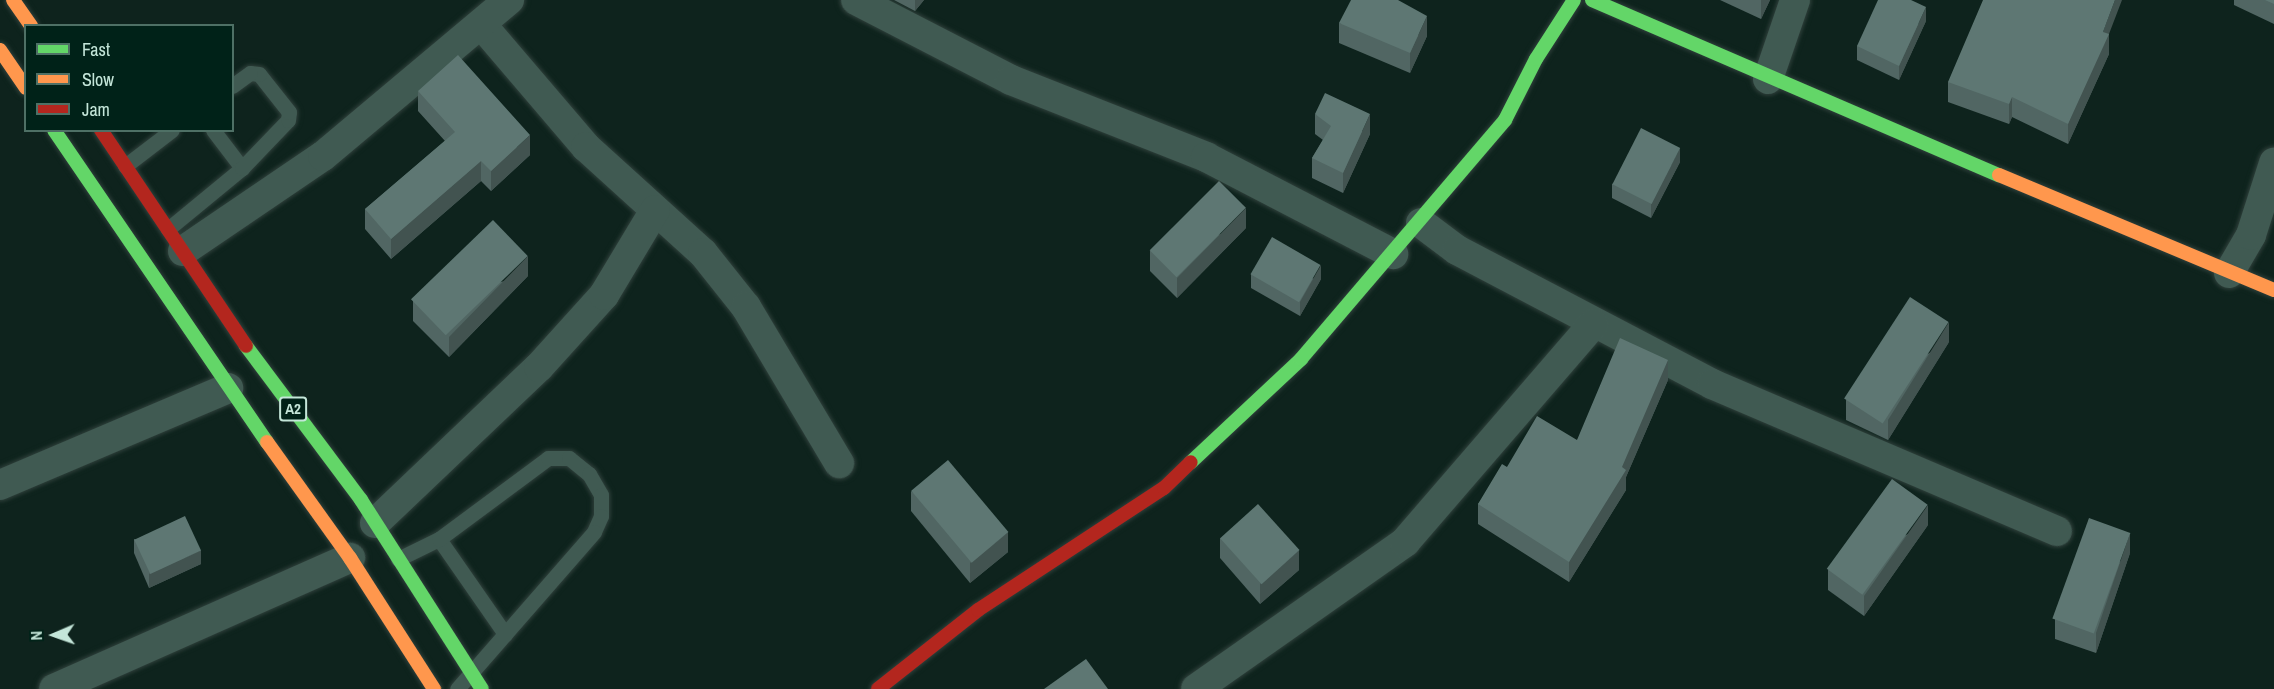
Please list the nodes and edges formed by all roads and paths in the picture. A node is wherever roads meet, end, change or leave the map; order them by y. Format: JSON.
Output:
{"nodes":[{"id":1,"x":13,"y":0,"type":"edge"},
{"id":2,"x":509,"y":0,"type":"edge"},
{"id":3,"x":856,"y":0,"type":"edge"},
{"id":4,"x":1574,"y":0,"type":"edge"},
{"id":5,"x":1592,"y":0,"type":"edge"},
{"id":6,"x":1795,"y":0,"type":"edge"},
{"id":7,"x":30,"y":24,"type":"edge"},
{"id":8,"x":481,"y":24,"type":"junction"},
{"id":9,"x":0,"y":50,"type":"edge"},
{"id":10,"x":1768,"y":79,"type":"junction"},
{"id":11,"x":24,"y":85,"type":"edge"},
{"id":12,"x":234,"y":85,"type":"edge"},
{"id":13,"x":55,"y":132,"type":"edge"},
{"id":14,"x":102,"y":132,"type":"edge"},
{"id":15,"x":169,"y":132,"type":"edge"},
{"id":16,"x":215,"y":132,"type":"edge"},
{"id":17,"x":2274,"y":163,"type":"edge"},
{"id":18,"x":125,"y":166,"type":"junction"},
{"id":19,"x":242,"y":168,"type":"junction"},
{"id":20,"x":655,"y":210,"type":"junction"},
{"id":21,"x":1421,"y":223,"type":"junction"},
{"id":22,"x":176,"y":240,"type":"junction"},
{"id":23,"x":1393,"y":254,"type":"junction"},
{"id":24,"x":2229,"y":273,"type":"junction"},
{"id":25,"x":2274,"y":290,"type":"edge"},
{"id":26,"x":1593,"y":324,"type":"junction"},
{"id":27,"x":228,"y":388,"type":"junction"},
{"id":28,"x":839,"y":463,"type":"dead end"},
{"id":29,"x":0,"y":485,"type":"edge"},
{"id":30,"x":375,"y":523,"type":"junction"},
{"id":31,"x":2057,"y":531,"type":"dead end"},
{"id":32,"x":439,"y":539,"type":"junction"},
{"id":33,"x":350,"y":558,"type":"junction"},
{"id":34,"x":398,"y":558,"type":"junction"},
{"id":35,"x":505,"y":634,"type":"junction"},
{"id":36,"x":471,"y":672,"type":"junction"},
{"id":37,"x":54,"y":689,"type":"edge"},
{"id":38,"x":434,"y":689,"type":"edge"},
{"id":39,"x":457,"y":689,"type":"edge"},
{"id":40,"x":482,"y":689,"type":"edge"},
{"id":41,"x":878,"y":689,"type":"edge"},
{"id":42,"x":1196,"y":689,"type":"edge"}],
"edges":[{"from":1,"to":7,"type":"main road"},
{"from":2,"to":8,"type":"street"},
{"from":3,"to":23,"type":"street"},
{"from":4,"to":21,"type":"main road"},
{"from":5,"to":10,"type":"main road"},
{"from":6,"to":10,"type":"street"},
{"from":8,"to":20,"type":"street"},
{"from":8,"to":22,"type":"street"},
{"from":9,"to":11,"type":"main road"},
{"from":10,"to":24,"type":"main road"},
{"from":12,"to":19,"type":"lane"},
{"from":13,"to":27,"type":"main road","number":"A2"},
{"from":14,"to":18,"type":"main road","number":"A2"},
{"from":15,"to":18,"type":"lane"},
{"from":16,"to":19,"type":"lane"},
{"from":17,"to":24,"type":"street"},
{"from":18,"to":22,"type":"main road","number":"A2"},
{"from":19,"to":22,"type":"lane"},
{"from":20,"to":28,"type":"street"},
{"from":20,"to":30,"type":"street"},
{"from":21,"to":23,"type":"main road"},
{"from":21,"to":26,"type":"street"},
{"from":22,"to":30,"type":"main road","number":"A2"},
{"from":23,"to":41,"type":"main road"},
{"from":24,"to":25,"type":"main road"},
{"from":26,"to":31,"type":"street"},
{"from":26,"to":42,"type":"street"},
{"from":27,"to":29,"type":"street"},
{"from":27,"to":33,"type":"main road","number":"A2"},
{"from":30,"to":34,"type":"main road","number":"A2"},
{"from":32,"to":34,"type":"lane"},
{"from":32,"to":35,"type":"lane"},
{"from":32,"to":35,"type":"lane"},
{"from":33,"to":37,"type":"street"},
{"from":33,"to":38,"type":"main road","number":"A2"},
{"from":34,"to":36,"type":"main road","number":"A2"},
{"from":35,"to":36,"type":"lane"},
{"from":36,"to":39,"type":"lane"},
{"from":36,"to":40,"type":"main road","number":"A2"}]}
